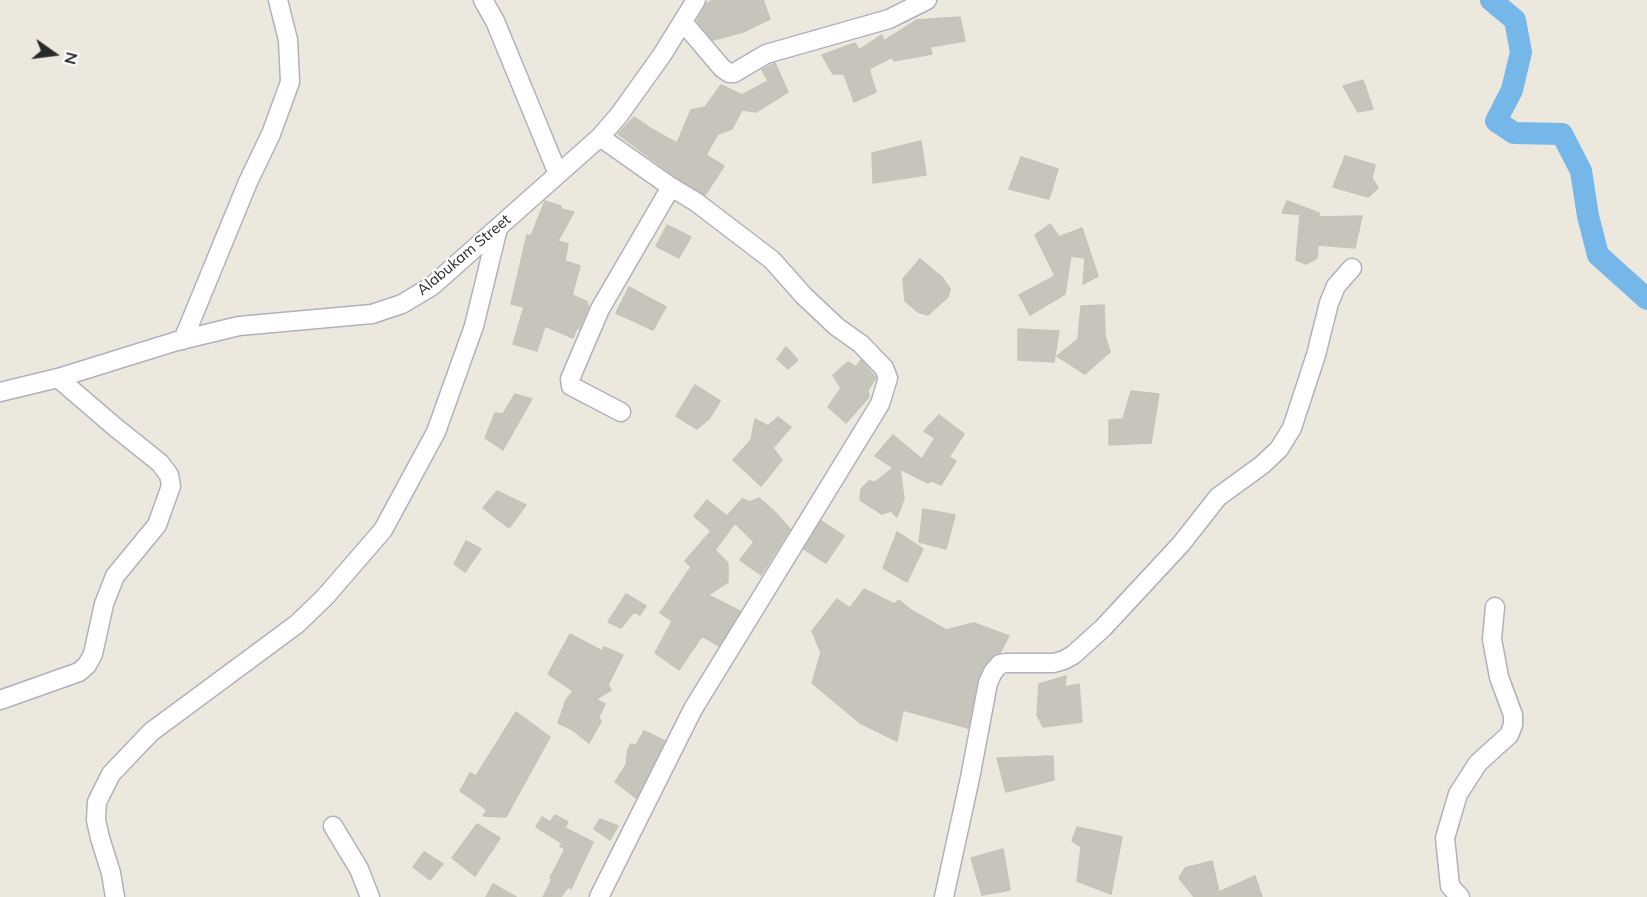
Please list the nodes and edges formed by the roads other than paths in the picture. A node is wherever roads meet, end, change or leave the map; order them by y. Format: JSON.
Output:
{"nodes":[{"id":1,"x":278,"y":0,"type":"edge"},
{"id":2,"x":483,"y":0,"type":"edge"},
{"id":3,"x":696,"y":0,"type":"edge"},
{"id":4,"x":927,"y":0,"type":"edge"},
{"id":5,"x":683,"y":22,"type":"junction"},
{"id":6,"x":600,"y":137,"type":"junction"},
{"id":7,"x":558,"y":174,"type":"junction"},
{"id":8,"x":671,"y":187,"type":"junction"},
{"id":9,"x":498,"y":228,"type":"junction"},
{"id":10,"x":1352,"y":268,"type":"dead end"},
{"id":11,"x":183,"y":340,"type":"junction"},
{"id":12,"x":58,"y":378,"type":"junction"},
{"id":13,"x":0,"y":392,"type":"edge"},
{"id":14,"x":621,"y":412,"type":"dead end"},
{"id":15,"x":1495,"y":607,"type":"dead end"},
{"id":16,"x":0,"y":700,"type":"edge"},
{"id":17,"x":333,"y":826,"type":"dead end"},
{"id":18,"x":115,"y":897,"type":"edge"},
{"id":19,"x":370,"y":897,"type":"edge"},
{"id":20,"x":599,"y":897,"type":"edge"},
{"id":21,"x":944,"y":897,"type":"edge"},
{"id":22,"x":1460,"y":897,"type":"edge"}],
"edges":[{"from":1,"to":11,"type":"street"},
{"from":2,"to":7,"type":"street"},
{"from":3,"to":5,"type":"street","name":"Alabukam Street"},
{"from":4,"to":5,"type":"street"},
{"from":5,"to":6,"type":"street","name":"Alabukam Street"},
{"from":6,"to":7,"type":"street","name":"Alabukam Street"},
{"from":6,"to":8,"type":"street"},
{"from":7,"to":9,"type":"street","name":"Alabukam Street"},
{"from":8,"to":14,"type":"street"},
{"from":8,"to":20,"type":"street"},
{"from":9,"to":11,"type":"street","name":"Alabukam Street"},
{"from":9,"to":18,"type":"street"},
{"from":10,"to":21,"type":"street"},
{"from":11,"to":12,"type":"street","name":"Alabukam Street"},
{"from":12,"to":13,"type":"street","name":"Alabukam Street"},
{"from":12,"to":16,"type":"street"},
{"from":15,"to":22,"type":"street"},
{"from":17,"to":19,"type":"street"}]}
